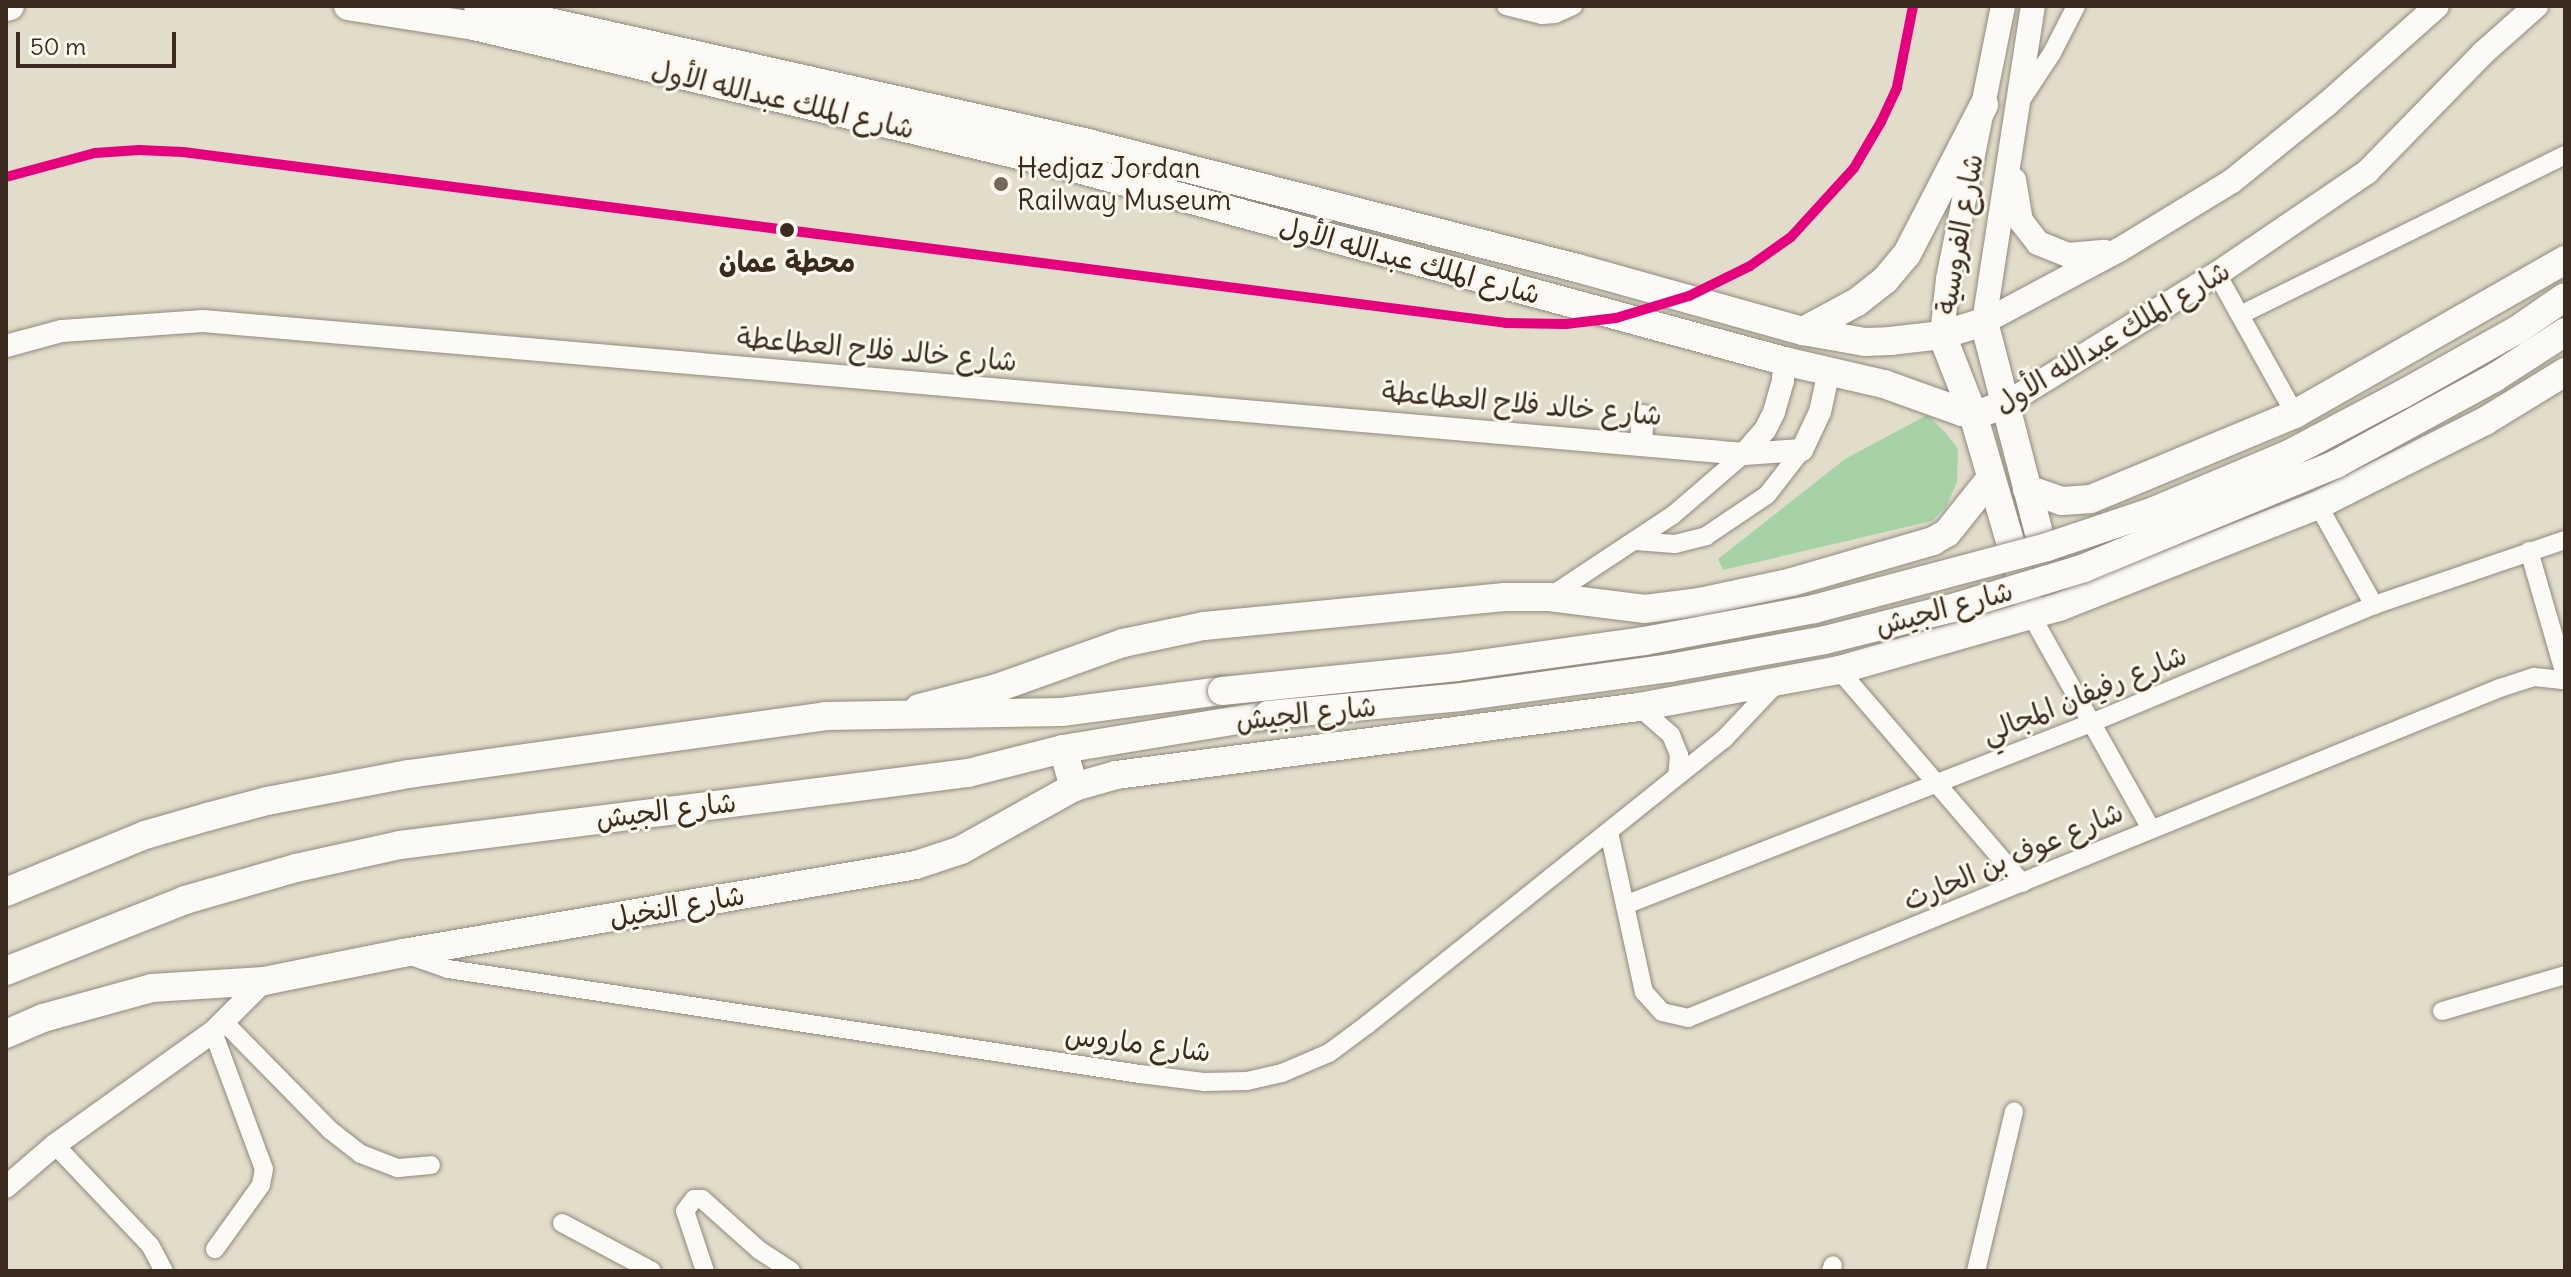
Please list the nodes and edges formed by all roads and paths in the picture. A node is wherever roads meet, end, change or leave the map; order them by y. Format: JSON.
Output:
{"nodes":[{"id":1,"x":348,"y":6,"type":"edge"},
{"id":2,"x":478,"y":6,"type":"edge"},
{"id":3,"x":1506,"y":6,"type":"edge"},
{"id":4,"x":1573,"y":6,"type":"edge"},
{"id":5,"x":2003,"y":6,"type":"edge"},
{"id":6,"x":2033,"y":6,"type":"edge"},
{"id":7,"x":2076,"y":6,"type":"edge"},
{"id":8,"x":2437,"y":6,"type":"edge"},
{"id":9,"x":2536,"y":6,"type":"edge"},
{"id":10,"x":425,"y":12,"type":"edge"},
{"id":11,"x":2021,"y":100,"type":"junction"},
{"id":12,"x":1984,"y":105,"type":"junction"},
{"id":13,"x":2013,"y":142,"type":"junction"},
{"id":14,"x":2565,"y":155,"type":"edge"},
{"id":15,"x":2119,"y":250,"type":"junction"},
{"id":16,"x":2565,"y":260,"type":"edge"},
{"id":17,"x":2217,"y":274,"type":"junction"},
{"id":18,"x":2565,"y":297,"type":"edge"},
{"id":19,"x":2240,"y":315,"type":"junction"},
{"id":20,"x":1984,"y":322,"type":"junction"},
{"id":21,"x":1803,"y":331,"type":"junction"},
{"id":22,"x":2565,"y":332,"type":"edge"},
{"id":23,"x":1942,"y":335,"type":"junction"},
{"id":24,"x":6,"y":346,"type":"edge"},
{"id":25,"x":1784,"y":361,"type":"junction"},
{"id":26,"x":1829,"y":371,"type":"junction"},
{"id":27,"x":2565,"y":372,"type":"edge"},
{"id":28,"x":2007,"y":403,"type":"junction"},
{"id":29,"x":1973,"y":414,"type":"junction"},
{"id":30,"x":2295,"y":414,"type":"junction"},
{"id":31,"x":1643,"y":416,"type":"dead end"},
{"id":32,"x":1641,"y":443,"type":"junction"},
{"id":33,"x":1802,"y":450,"type":"junction"},
{"id":34,"x":1744,"y":454,"type":"junction"},
{"id":35,"x":1991,"y":478,"type":"junction"},
{"id":36,"x":2027,"y":489,"type":"junction"},
{"id":37,"x":2318,"y":505,"type":"junction"},
{"id":38,"x":2565,"y":540,"type":"edge"},
{"id":39,"x":1635,"y":541,"type":"junction"},
{"id":40,"x":2529,"y":551,"type":"junction"},
{"id":41,"x":1549,"y":597,"type":"junction"},
{"id":42,"x":2374,"y":605,"type":"junction"},
{"id":43,"x":2059,"y":607,"type":"junction"},
{"id":44,"x":2031,"y":615,"type":"junction"},
{"id":45,"x":1839,"y":670,"type":"junction"},
{"id":46,"x":2565,"y":678,"type":"edge"},
{"id":47,"x":1776,"y":684,"type":"junction"},
{"id":48,"x":1639,"y":707,"type":"junction"},
{"id":49,"x":898,"y":713,"type":"junction"},
{"id":50,"x":2091,"y":723,"type":"junction"},
{"id":51,"x":1063,"y":749,"type":"junction"},
{"id":52,"x":1677,"y":776,"type":"junction"},
{"id":53,"x":1935,"y":783,"type":"junction"},
{"id":54,"x":1074,"y":787,"type":"junction"},
{"id":55,"x":2151,"y":829,"type":"junction"},
{"id":56,"x":1609,"y":832,"type":"junction"},
{"id":57,"x":2022,"y":883,"type":"junction"},
{"id":58,"x":6,"y":892,"type":"edge"},
{"id":59,"x":1625,"y":905,"type":"junction"},
{"id":60,"x":490,"y":938,"type":"junction"},
{"id":61,"x":403,"y":953,"type":"junction"},
{"id":62,"x":6,"y":971,"type":"edge"},
{"id":63,"x":2565,"y":975,"type":"edge"},
{"id":64,"x":497,"y":977,"type":"junction"},
{"id":65,"x":264,"y":981,"type":"junction"},
{"id":66,"x":2442,"y":1011,"type":"dead end"},
{"id":67,"x":218,"y":1027,"type":"junction"},
{"id":68,"x":6,"y":1034,"type":"edge"},
{"id":69,"x":2014,"y":1111,"type":"dead end"},
{"id":70,"x":55,"y":1145,"type":"junction"},
{"id":71,"x":431,"y":1165,"type":"dead end"},
{"id":72,"x":6,"y":1187,"type":"edge"},
{"id":73,"x":562,"y":1223,"type":"dead end"},
{"id":74,"x":215,"y":1249,"type":"dead end"},
{"id":75,"x":164,"y":1271,"type":"edge"},
{"id":76,"x":652,"y":1271,"type":"edge"},
{"id":77,"x":705,"y":1271,"type":"edge"},
{"id":78,"x":791,"y":1271,"type":"edge"},
{"id":79,"x":1976,"y":1271,"type":"edge"}],
"edges":[{"from":1,"to":10,"type":"main road","name":"شارع الملك عبدالله الأول"},
{"from":2,"to":21,"type":"main road","name":"شارع الملك عبدالله الأول"},
{"from":3,"to":4,"type":"street"},
{"from":5,"to":12,"type":"main road","name":"شارع الفروسية"},
{"from":6,"to":11,"type":"main road","name":"شارع الفروسية"},
{"from":7,"to":11,"type":"street"},
{"from":8,"to":15,"type":"main road","name":"شارع الملك عبدالله الأول"},
{"from":9,"to":17,"type":"main road","name":"شارع الملك عبدالله الأول"},
{"from":10,"to":25,"type":"main road","name":"شارع الملك عبدالله الأول"},
{"from":11,"to":13,"type":"main road","name":"شارع الفروسية"},
{"from":12,"to":21,"type":"main road"},
{"from":12,"to":23,"type":"main road","name":"شارع الفروسية"},
{"from":13,"to":15,"type":"main road"},
{"from":13,"to":20,"type":"main road","name":"شارع الفروسية"},
{"from":14,"to":19,"type":"street"},
{"from":15,"to":20,"type":"main road","name":"شارع الملك عبدالله الأول"},
{"from":16,"to":30,"type":"main road"},
{"from":17,"to":19,"type":"street"},
{"from":17,"to":28,"type":"main road","name":"شارع الملك عبدالله الأول"},
{"from":18,"to":49,"type":"main road","name":"شارع الجيش","bridge":true},
{"from":19,"to":30,"type":"street"},
{"from":20,"to":23,"type":"main road","name":"شارع الملك عبدالله الأول"},
{"from":20,"to":28,"type":"main road","name":"شارع الفروسية"},
{"from":21,"to":23,"type":"main road","name":"شارع الملك عبدالله الأول"},
{"from":22,"to":51,"type":"main road","name":"شارع الجيش","bridge":true},
{"from":23,"to":29,"type":"main road","name":"شارع الفروسية"},
{"from":24,"to":32,"type":"street","name":"شارع خالد فلاح العطاعطة"},
{"from":25,"to":26,"type":"main road","name":"شارع الملك عبدالله الأول"},
{"from":25,"to":34,"type":"street"},
{"from":26,"to":29,"type":"main road","name":"شارع الملك عبدالله الأول"},
{"from":26,"to":33,"type":"street"},
{"from":27,"to":37,"type":"main road","name":"شارع النخيل"},
{"from":28,"to":29,"type":"main road","name":"شارع الملك عبدالله الأول"},
{"from":28,"to":36,"type":"main road","name":"شارع الفروسية"},
{"from":29,"to":35,"type":"main road","name":"شارع الفروسية"},
{"from":30,"to":36,"type":"main road"},
{"from":31,"to":32,"type":"street"},
{"from":32,"to":34,"type":"street","name":"شارع خالد فلاح العطاعطة"},
{"from":33,"to":34,"type":"street","name":"شارع خالد فلاح العطاعطة"},
{"from":33,"to":39,"type":"street"},
{"from":34,"to":39,"type":"street"},
{"from":35,"to":41,"type":"main road"},
{"from":35,"to":44,"type":"main road","name":"شارع الفروسية"},
{"from":36,"to":43,"type":"main road","name":"شارع الفروسية"},
{"from":37,"to":42,"type":"street"},
{"from":37,"to":43,"type":"main road","name":"شارع النخيل"},
{"from":38,"to":40,"type":"street","name":"شارع رفيفان المجالي"},
{"from":39,"to":41,"type":"street"},
{"from":40,"to":42,"type":"street","name":"شارع رفيفان المجالي"},
{"from":40,"to":46,"type":"street","name":"شارع عوف بن الحارث"},
{"from":41,"to":49,"type":"main road"},
{"from":42,"to":50,"type":"street","name":"شارع رفيفان المجالي"},
{"from":43,"to":44,"type":"main road","name":"شارع النخيل"},
{"from":44,"to":45,"type":"main road","name":"شارع النخيل"},
{"from":44,"to":50,"type":"street","name":"شارع الفروسية"},
{"from":45,"to":47,"type":"main road","name":"شارع النخيل"},
{"from":45,"to":53,"type":"street"},
{"from":46,"to":55,"type":"street","name":"شارع عوف بن الحارث"},
{"from":47,"to":48,"type":"main road","name":"شارع النخيل"},
{"from":47,"to":52,"type":"street","name":"شارع ماروس"},
{"from":48,"to":52,"type":"street"},
{"from":48,"to":54,"type":"main road","name":"شارع النخيل"},
{"from":49,"to":58,"type":"main road","name":"شارع الجيش"},
{"from":50,"to":53,"type":"street","name":"شارع رفيفان المجالي"},
{"from":50,"to":55,"type":"street","name":"شارع الفروسية"},
{"from":51,"to":54,"type":"main road"},
{"from":51,"to":62,"type":"main road","name":"شارع الجيش"},
{"from":52,"to":56,"type":"street","name":"شارع ماروس"},
{"from":53,"to":57,"type":"street"},
{"from":53,"to":59,"type":"street","name":"شارع رفيفان المجالي"},
{"from":54,"to":60,"type":"main road","name":"شارع النخيل"},
{"from":55,"to":57,"type":"street","name":"شارع عوف بن الحارث"},
{"from":56,"to":59,"type":"street","name":"شارع عوف بن الحارث"},
{"from":56,"to":64,"type":"street","name":"شارع ماروس"},
{"from":57,"to":59,"type":"street","name":"شارع عوف بن الحارث"},
{"from":60,"to":61,"type":"main road","name":"شارع النخيل"},
{"from":60,"to":64,"type":"street"},
{"from":61,"to":64,"type":"street","name":"شارع ماروس"},
{"from":61,"to":65,"type":"main road","name":"شارع النخيل"},
{"from":63,"to":66,"type":"street"},
{"from":65,"to":67,"type":"street"},
{"from":65,"to":68,"type":"main road","name":"شارع النخيل"},
{"from":67,"to":70,"type":"street"},
{"from":67,"to":71,"type":"street"},
{"from":67,"to":74,"type":"street"},
{"from":69,"to":79,"type":"street"},
{"from":70,"to":72,"type":"street"},
{"from":70,"to":75,"type":"street"},
{"from":73,"to":76,"type":"street"},
{"from":77,"to":78,"type":"street"}]}
